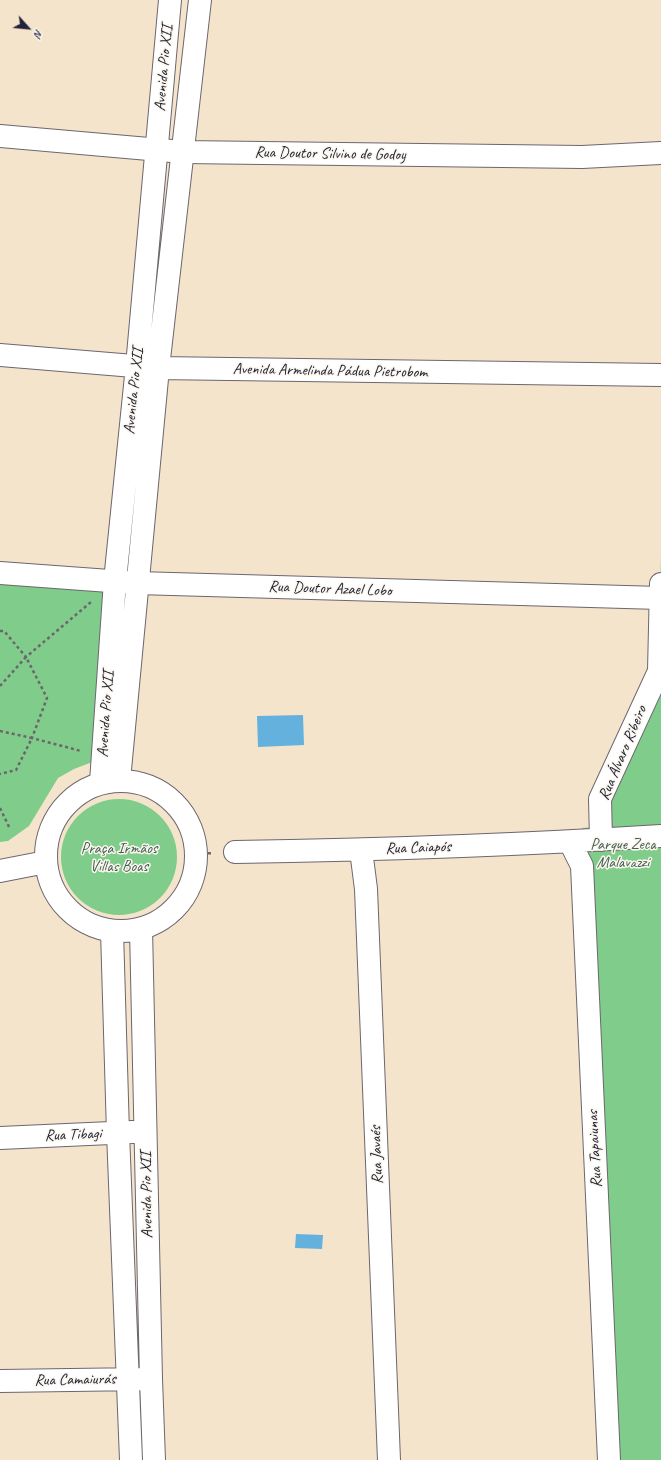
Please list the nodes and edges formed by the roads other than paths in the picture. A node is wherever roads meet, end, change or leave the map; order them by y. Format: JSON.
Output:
{"nodes":[{"id":1,"x":170,"y":0,"type":"edge"},
{"id":2,"x":200,"y":0,"type":"edge"},
{"id":3,"x":0,"y":136,"type":"edge"},
{"id":4,"x":156,"y":150,"type":"junction"},
{"id":5,"x":183,"y":152,"type":"junction"},
{"id":6,"x":661,"y":153,"type":"edge"},
{"id":7,"x":0,"y":355,"type":"edge"},
{"id":8,"x":147,"y":367,"type":"junction"},
{"id":9,"x":661,"y":375,"type":"edge"},
{"id":10,"x":0,"y":573,"type":"edge"},
{"id":11,"x":115,"y":581,"type":"junction"},
{"id":12,"x":136,"y":583,"type":"junction"},
{"id":13,"x":661,"y":591,"type":"edge"},
{"id":14,"x":110,"y":781,"type":"junction"},
{"id":15,"x":661,"y":836,"type":"edge"},
{"id":16,"x":601,"y":840,"type":"junction"},
{"id":17,"x":570,"y":842,"type":"junction"},
{"id":18,"x":362,"y":850,"type":"junction"},
{"id":19,"x":235,"y":852,"type":"dead end"},
{"id":20,"x":46,"y":862,"type":"junction"},
{"id":21,"x":0,"y":871,"type":"edge"},
{"id":22,"x":141,"y":929,"type":"junction"},
{"id":23,"x":112,"y":931,"type":"junction"},
{"id":24,"x":145,"y":1131,"type":"junction"},
{"id":25,"x":118,"y":1134,"type":"junction"},
{"id":26,"x":0,"y":1138,"type":"edge"},
{"id":27,"x":151,"y":1378,"type":"junction"},
{"id":28,"x":126,"y":1379,"type":"junction"},
{"id":29,"x":0,"y":1381,"type":"edge"},
{"id":30,"x":130,"y":1460,"type":"edge"},
{"id":31,"x":154,"y":1460,"type":"edge"},
{"id":32,"x":389,"y":1460,"type":"edge"},
{"id":33,"x":609,"y":1460,"type":"edge"}],
"edges":[{"from":1,"to":4,"type":"street","name":"Avenida Pio XII"},
{"from":2,"to":5,"type":"street","name":"Avenida Pio XII"},
{"from":3,"to":4,"type":"street","name":"Rua Doutor Silvino de Godoy"},
{"from":4,"to":5,"type":"street","name":"Rua Doutor Silvino de Godoy"},
{"from":4,"to":8,"type":"street","name":"Avenida Pio XII"},
{"from":5,"to":6,"type":"street","name":"Rua Doutor Silvino de Godoy"},
{"from":5,"to":8,"type":"street","name":"Avenida Pio XII"},
{"from":7,"to":8,"type":"street","name":"Avenida Armelinda Pádua Pietrobom"},
{"from":8,"to":9,"type":"street","name":"Avenida Armelinda Pádua Pietrobom"},
{"from":8,"to":11,"type":"street","name":"Avenida Pio XII"},
{"from":8,"to":12,"type":"street","name":"Avenida Pio XII"},
{"from":10,"to":11,"type":"street","name":"Rua Doutor Azael Lobo"},
{"from":11,"to":12,"type":"street","name":"Rua Doutor Azael Lobo"},
{"from":11,"to":14,"type":"street","name":"Avenida Pio XII"},
{"from":12,"to":13,"type":"street","name":"Rua Doutor Azael Lobo"},
{"from":12,"to":14,"type":"street","name":"Avenida Pio XII"},
{"from":13,"to":16,"type":"street","name":"Rua Álvaro Ribeiro"},
{"from":14,"to":20,"type":"street"},
{"from":14,"to":22,"type":"street"},
{"from":15,"to":16,"type":"street"},
{"from":16,"to":17,"type":"street","name":"Rua Caiapós"},
{"from":17,"to":18,"type":"street","name":"Rua Caiapós"},
{"from":17,"to":33,"type":"street","name":"Rua Tapaiunas"},
{"from":18,"to":19,"type":"street","name":"Rua Caiapós"},
{"from":18,"to":32,"type":"street","name":"Rua Javaés"},
{"from":20,"to":21,"type":"street"},
{"from":20,"to":23,"type":"street"},
{"from":22,"to":23,"type":"street"},
{"from":22,"to":24,"type":"street","name":"Avenida Pio XII"},
{"from":23,"to":25,"type":"street","name":"Avenida Pio XII"},
{"from":24,"to":25,"type":"street","name":"Rua Tibagi"},
{"from":24,"to":27,"type":"street","name":"Avenida Pio XII"},
{"from":25,"to":26,"type":"street","name":"Rua Tibagi"},
{"from":25,"to":28,"type":"street","name":"Avenida Pio XII"},
{"from":27,"to":28,"type":"street","name":"Rua Camaiurás"},
{"from":27,"to":31,"type":"street","name":"Avenida Pio XII"},
{"from":28,"to":29,"type":"street","name":"Rua Camaiurás"},
{"from":28,"to":30,"type":"street","name":"Avenida Pio XII"}]}
